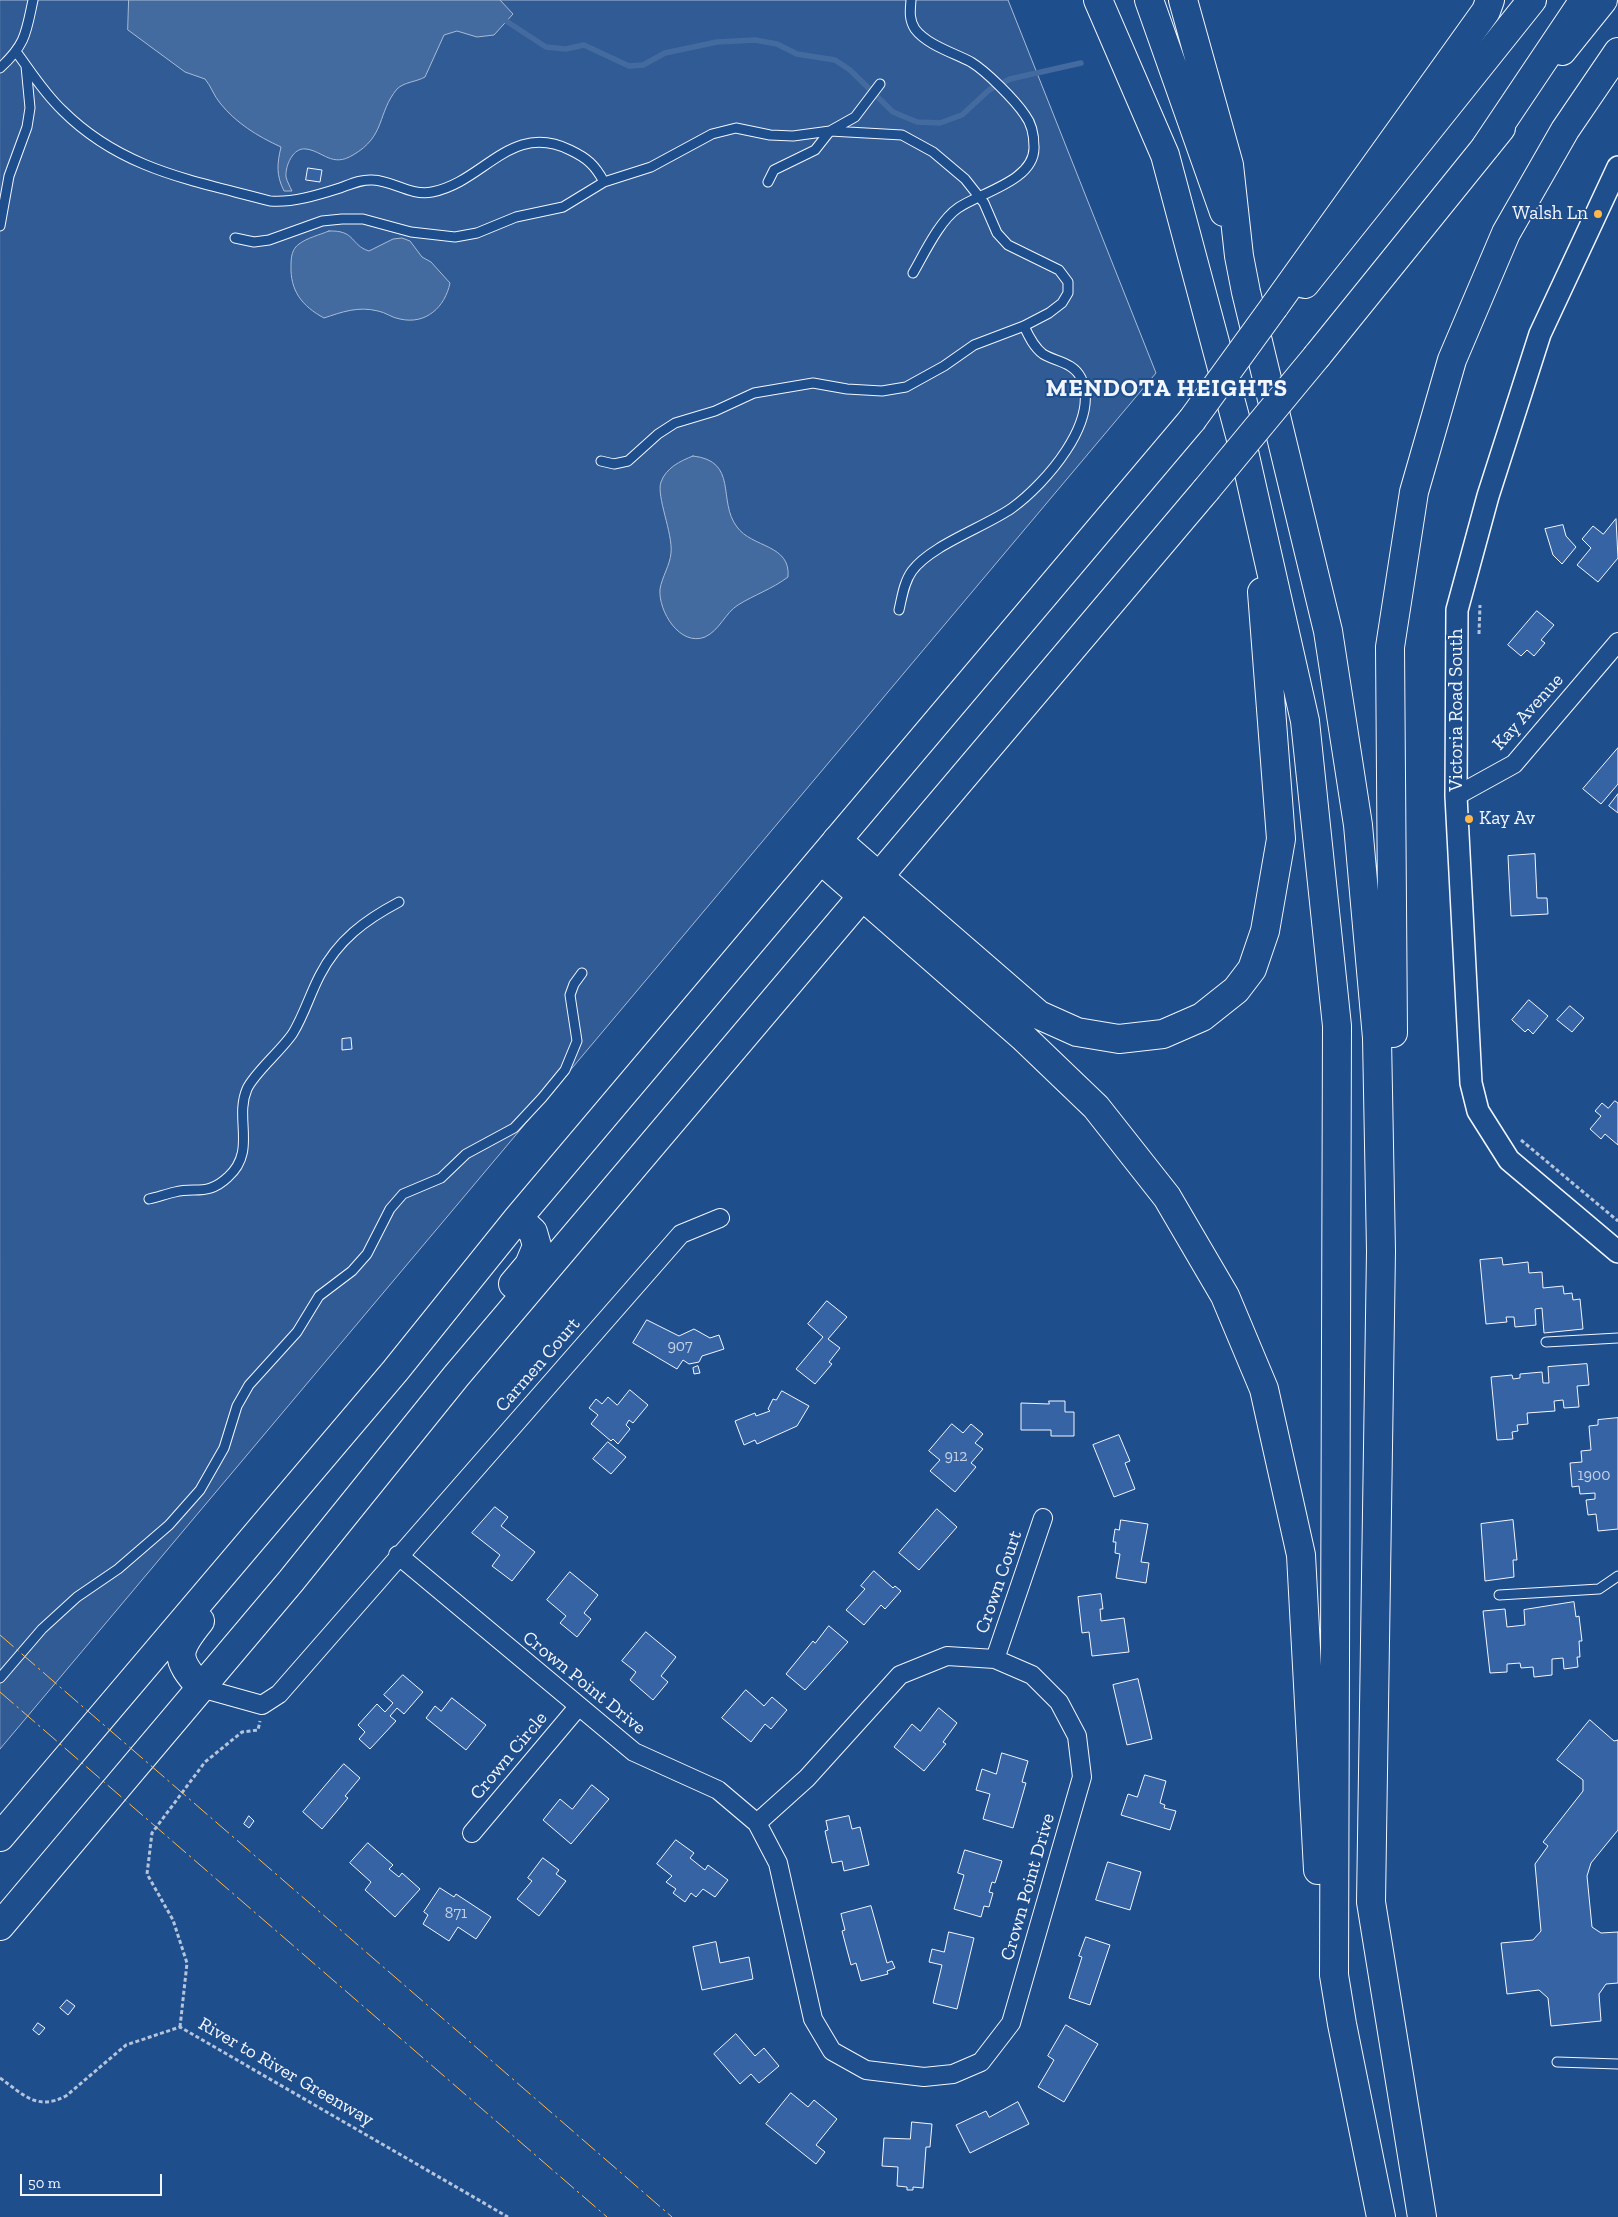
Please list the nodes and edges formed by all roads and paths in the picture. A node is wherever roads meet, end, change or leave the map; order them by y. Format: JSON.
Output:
{"nodes":[{"id":1,"x":32,"y":0,"type":"edge"},
{"id":2,"x":911,"y":0,"type":"edge"},
{"id":3,"x":1098,"y":0,"type":"edge"},
{"id":4,"x":1149,"y":0,"type":"edge"},
{"id":5,"x":1183,"y":0,"type":"edge"},
{"id":6,"x":1490,"y":0,"type":"edge"},
{"id":7,"x":1532,"y":0,"type":"edge"},
{"id":8,"x":1584,"y":0,"type":"edge"},
{"id":9,"x":1603,"y":0,"type":"edge"},
{"id":10,"x":1618,"y":52,"type":"edge"},
{"id":11,"x":16,"y":53,"type":"junction"},
{"id":12,"x":26,"y":65,"type":"junction"},
{"id":13,"x":0,"y":68,"type":"edge"},
{"id":14,"x":880,"y":84,"type":"dead end"},
{"id":15,"x":830,"y":131,"type":"junction"},
{"id":16,"x":1486,"y":146,"type":"junction"},
{"id":17,"x":1618,"y":167,"type":"edge"},
{"id":18,"x":604,"y":182,"type":"junction"},
{"id":19,"x":768,"y":182,"type":"dead end"},
{"id":20,"x":980,"y":197,"type":"junction"},
{"id":21,"x":0,"y":226,"type":"edge"},
{"id":22,"x":234,"y":238,"type":"dead end"},
{"id":23,"x":1239,"y":256,"type":"junction"},
{"id":24,"x":913,"y":273,"type":"dead end"},
{"id":25,"x":1275,"y":313,"type":"junction"},
{"id":26,"x":1024,"y":326,"type":"junction"},
{"id":27,"x":1243,"y":447,"type":"junction"},
{"id":28,"x":600,"y":461,"type":"dead end"},
{"id":29,"x":1480,"y":602,"type":"dead end"},
{"id":30,"x":899,"y":610,"type":"dead end"},
{"id":31,"x":1478,"y":639,"type":"dead end"},
{"id":32,"x":1618,"y":642,"type":"edge"},
{"id":33,"x":1456,"y":796,"type":"junction"},
{"id":34,"x":829,"y":850,"type":"junction"},
{"id":35,"x":871,"y":885,"type":"junction"},
{"id":36,"x":399,"y":902,"type":"dead end"},
{"id":37,"x":582,"y":973,"type":"dead end"},
{"id":38,"x":1513,"y":1133,"type":"dead end"},
{"id":39,"x":149,"y":1199,"type":"dead end"},
{"id":40,"x":518,"y":1218,"type":"junction"},
{"id":41,"x":720,"y":1218,"type":"dead end"},
{"id":42,"x":1618,"y":1221,"type":"edge"},
{"id":43,"x":1381,"y":1251,"type":"junction"},
{"id":44,"x":1618,"y":1252,"type":"edge"},
{"id":45,"x":1618,"y":1338,"type":"edge"},
{"id":46,"x":1546,"y":1342,"type":"dead end"},
{"id":47,"x":395,"y":1371,"type":"junction"},
{"id":48,"x":1043,"y":1518,"type":"dead end"},
{"id":49,"x":398,"y":1555,"type":"junction"},
{"id":50,"x":1618,"y":1576,"type":"edge"},
{"id":51,"x":291,"y":1581,"type":"junction"},
{"id":52,"x":1498,"y":1595,"type":"dead end"},
{"id":53,"x":996,"y":1659,"type":"junction"},
{"id":54,"x":0,"y":1678,"type":"edge"},
{"id":55,"x":200,"y":1688,"type":"junction"},
{"id":56,"x":262,"y":1705,"type":"junction"},
{"id":57,"x":578,"y":1707,"type":"junction"},
{"id":58,"x":757,"y":1823,"type":"junction"},
{"id":59,"x":472,"y":1832,"type":"dead end"},
{"id":60,"x":0,"y":1837,"type":"edge"},
{"id":61,"x":0,"y":1926,"type":"edge"},
{"id":62,"x":1334,"y":1975,"type":"junction"},
{"id":63,"x":180,"y":2027,"type":"junction"},
{"id":64,"x":1557,"y":2062,"type":"dead end"},
{"id":65,"x":1618,"y":2064,"type":"edge"},
{"id":66,"x":0,"y":2078,"type":"edge"},
{"id":67,"x":508,"y":2217,"type":"edge"},
{"id":68,"x":1381,"y":2217,"type":"edge"},
{"id":69,"x":1422,"y":2217,"type":"edge"}],
"edges":[{"from":1,"to":11,"type":"lane"},
{"from":2,"to":20,"type":"lane"},
{"from":3,"to":27,"type":"highway"},
{"from":4,"to":23,"type":"highway"},
{"from":5,"to":23,"type":"highway"},
{"from":6,"to":25,"type":"highway"},
{"from":7,"to":25,"type":"highway"},
{"from":8,"to":16,"type":"highway"},
{"from":9,"to":16,"type":"highway"},
{"from":10,"to":43,"type":"highway"},
{"from":11,"to":12,"type":"lane"},
{"from":11,"to":13,"type":"lane"},
{"from":12,"to":18,"type":"lane"},
{"from":12,"to":21,"type":"lane"},
{"from":14,"to":15,"type":"lane"},
{"from":15,"to":18,"type":"lane"},
{"from":15,"to":19,"type":"lane"},
{"from":15,"to":20,"type":"lane"},
{"from":16,"to":35,"type":"highway","bridge":true},
{"from":17,"to":33,"type":"street","name":"Victoria Road South"},
{"from":18,"to":22,"type":"lane"},
{"from":20,"to":24,"type":"lane"},
{"from":20,"to":26,"type":"lane"},
{"from":23,"to":43,"type":"highway"},
{"from":25,"to":34,"type":"highway","bridge":true},
{"from":26,"to":28,"type":"lane"},
{"from":26,"to":30,"type":"lane"},
{"from":27,"to":35,"type":"highway"},
{"from":27,"to":62,"type":"highway"},
{"from":29,"to":31,"type":"path"},
{"from":32,"to":33,"type":"street","name":"Kay Avenue"},
{"from":33,"to":44,"type":"street","name":"Victoria Road South"},
{"from":34,"to":35,"type":"highway"},
{"from":34,"to":40,"type":"highway"},
{"from":35,"to":51,"type":"highway"},
{"from":35,"to":62,"type":"highway"},
{"from":36,"to":39,"type":"lane"},
{"from":37,"to":54,"type":"lane"},
{"from":38,"to":42,"type":"path"},
{"from":40,"to":47,"type":"highway"},
{"from":40,"to":51,"type":"highway"},
{"from":41,"to":49,"type":"street","name":"Carmen Court"},
{"from":43,"to":69,"type":"highway"},
{"from":45,"to":46,"type":"lane"},
{"from":47,"to":55,"type":"highway"},
{"from":47,"to":60,"type":"highway"},
{"from":48,"to":53,"type":"street","name":"Crown Court"},
{"from":49,"to":56,"type":"street","name":"Carmen Court"},
{"from":49,"to":57,"type":"street","name":"Crown Point Drive"},
{"from":50,"to":52,"type":"lane"},
{"from":51,"to":55,"type":"highway"},
{"from":53,"to":58,"type":"street","name":"Crown Point Drive"},
{"from":53,"to":58,"type":"street","name":"Crown Point Drive"},
{"from":55,"to":56,"type":"street"},
{"from":55,"to":61,"type":"highway"},
{"from":56,"to":63,"type":"path"},
{"from":57,"to":58,"type":"street","name":"Crown Point Drive"},
{"from":57,"to":59,"type":"street","name":"Crown Circle"},
{"from":62,"to":68,"type":"highway"},
{"from":63,"to":66,"type":"path","name":"River to River Greenway"},
{"from":63,"to":67,"type":"path","name":"River to River Greenway"},
{"from":64,"to":65,"type":"lane"}]}
